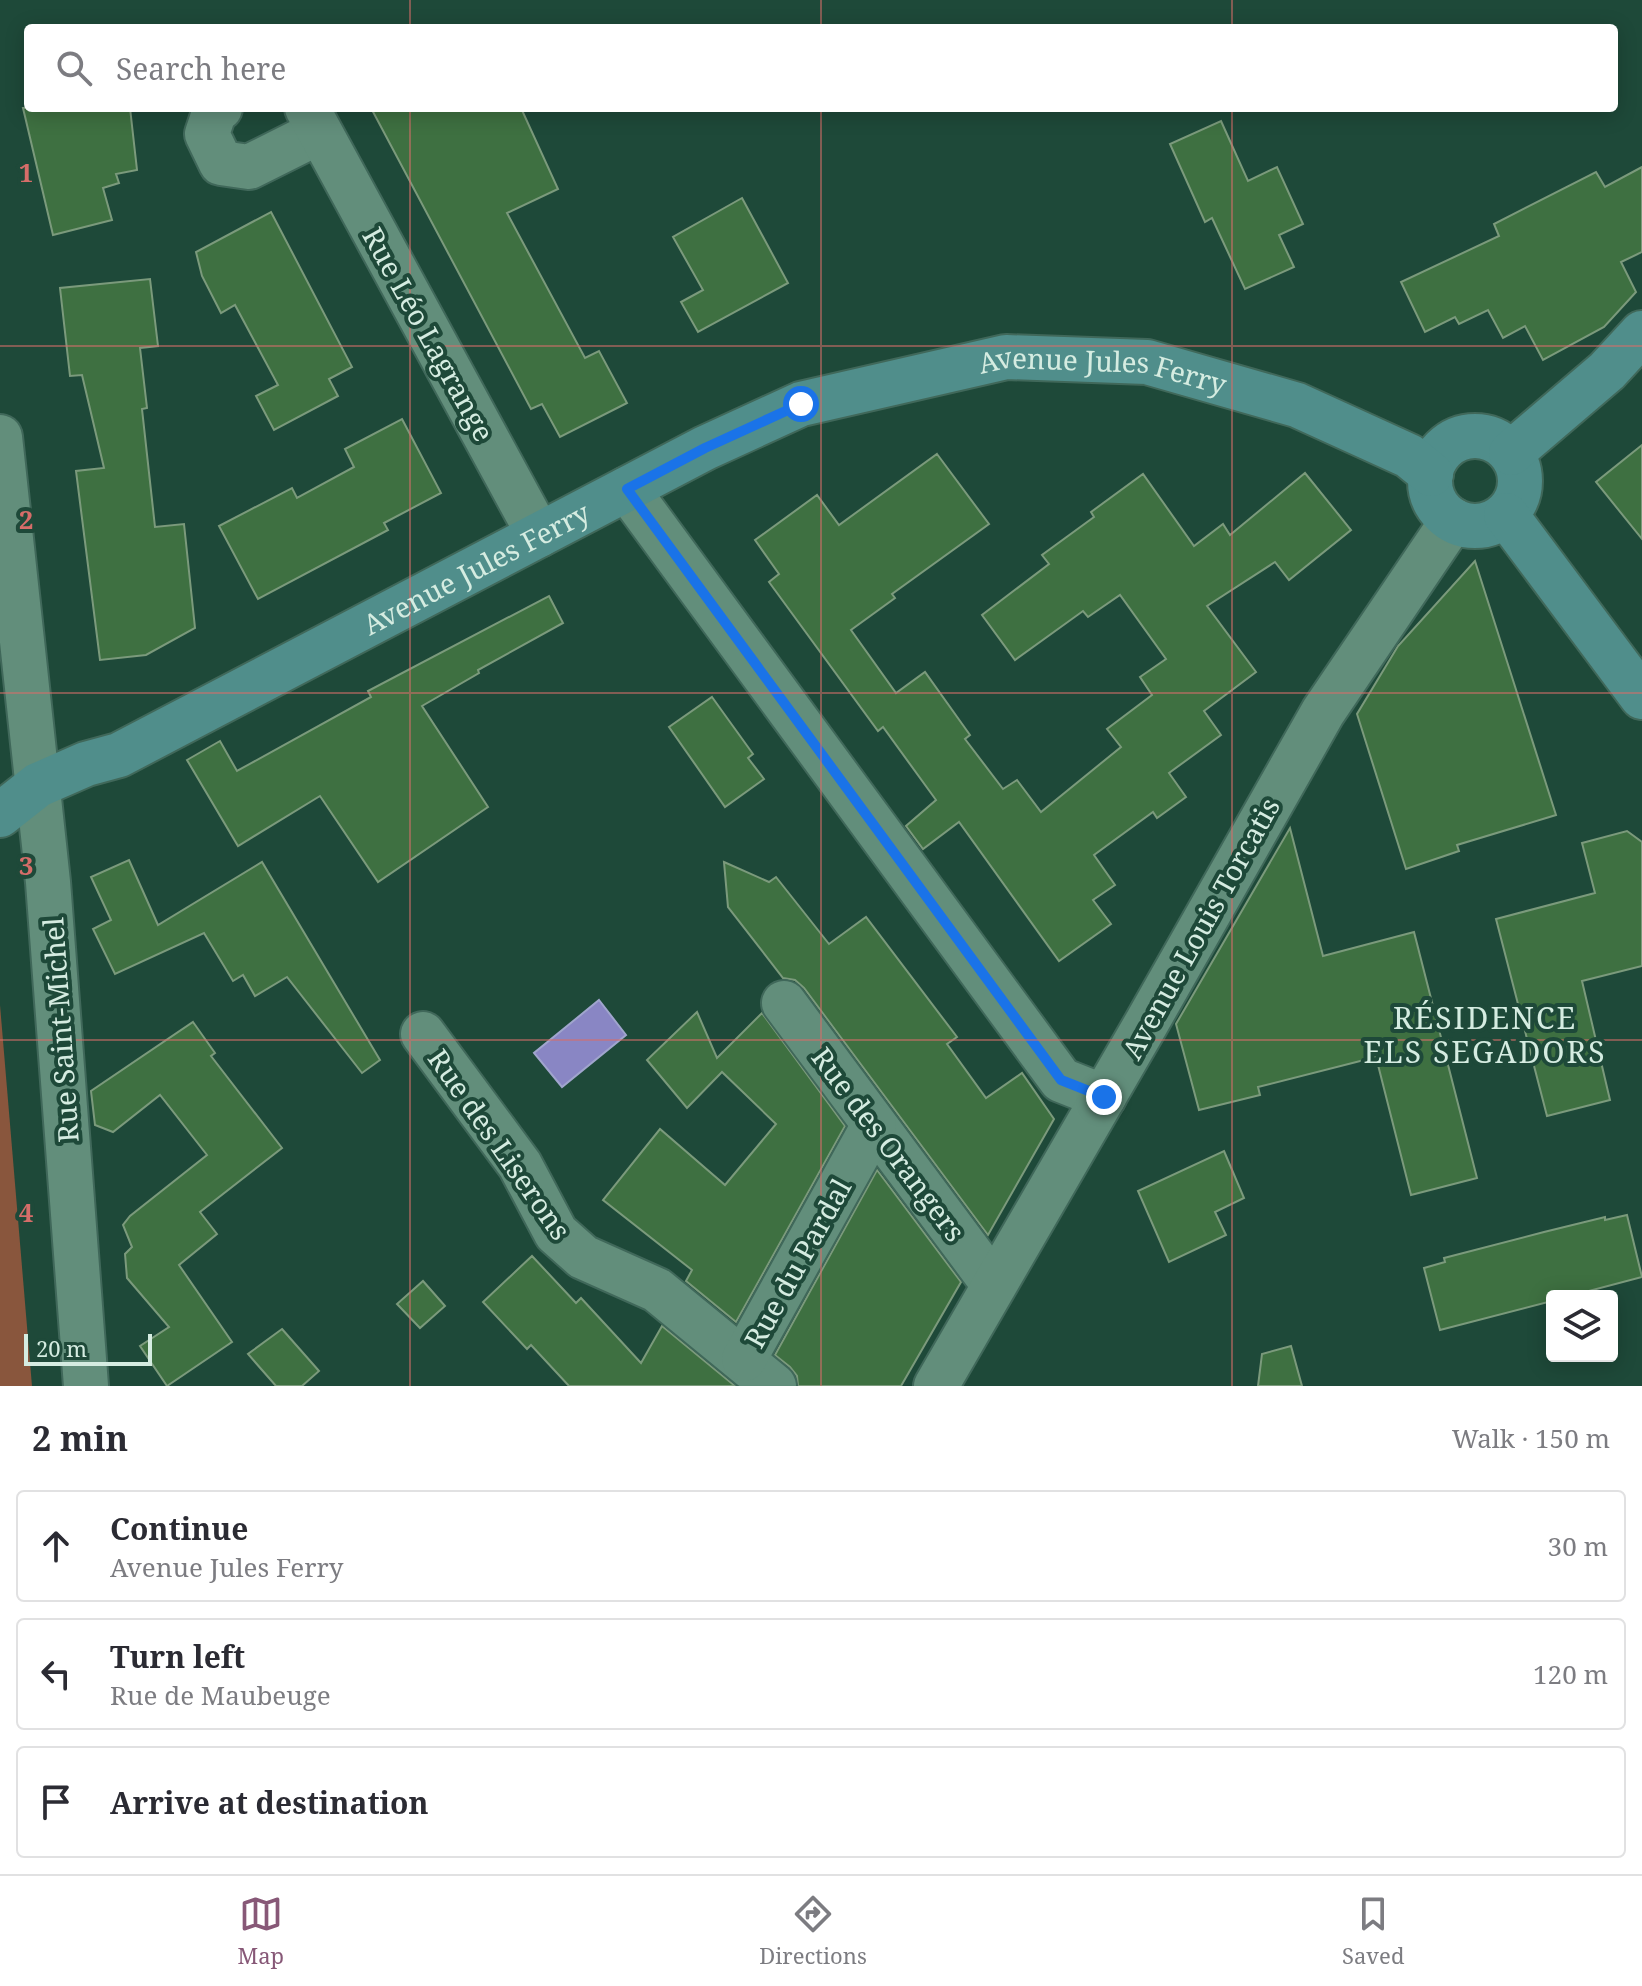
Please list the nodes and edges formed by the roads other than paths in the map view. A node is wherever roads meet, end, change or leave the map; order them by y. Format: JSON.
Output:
{"nodes":[{"id":1,"x":214,"y":112,"type":"edge"},
{"id":2,"x":313,"y":120,"type":"edge"},
{"id":3,"x":1642,"y":333,"type":"edge"},
{"id":4,"x":1297,"y":405,"type":"junction"},
{"id":5,"x":0,"y":437,"type":"edge"},
{"id":6,"x":1465,"y":437,"type":"junction"},
{"id":7,"x":1511,"y":453,"type":"junction"},
{"id":8,"x":1431,"y":474,"type":"junction"},
{"id":9,"x":627,"y":489,"type":"junction"},
{"id":10,"x":1506,"y":515,"type":"junction"},
{"id":11,"x":1453,"y":520,"type":"junction"},
{"id":12,"x":539,"y":535,"type":"junction"},
{"id":13,"x":1642,"y":697,"type":"edge"},
{"id":14,"x":38,"y":785,"type":"junction"},
{"id":15,"x":0,"y":815,"type":"edge"},
{"id":16,"x":784,"y":1003,"type":"dead end"},
{"id":17,"x":423,"y":1034,"type":"dead end"},
{"id":18,"x":1104,"y":1097,"type":"junction"},
{"id":19,"x":874,"y":1125,"type":"junction"},
{"id":20,"x":994,"y":1285,"type":"junction"},
{"id":21,"x":759,"y":1372,"type":"edge"},
{"id":22,"x":86,"y":1386,"type":"edge"},
{"id":23,"x":936,"y":1386,"type":"edge"}],
"edges":[{"from":1,"to":2,"type":"street","name":"Rue Léo Lagrange"},
{"from":2,"to":12,"type":"street","name":"Rue Léo Lagrange"},
{"from":3,"to":7,"type":"main road"},
{"from":4,"to":6,"type":"main road","name":"Avenue Jules Ferry"},
{"from":4,"to":8,"type":"main road","name":"Avenue Jules Ferry"},
{"from":4,"to":9,"type":"main road","name":"Avenue Jules Ferry"},
{"from":5,"to":14,"type":"street","name":"Rue Saint-Michel"},
{"from":6,"to":7,"type":"main road"},
{"from":6,"to":8,"type":"main road"},
{"from":7,"to":10,"type":"main road"},
{"from":8,"to":11,"type":"main road"},
{"from":9,"to":12,"type":"main road","name":"Avenue Jules Ferry"},
{"from":9,"to":18,"type":"street"},
{"from":10,"to":11,"type":"main road"},
{"from":10,"to":13,"type":"main road"},
{"from":11,"to":18,"type":"street","name":"Avenue Louis Torcatis"},
{"from":12,"to":14,"type":"main road","name":"Avenue Jules Ferry"},
{"from":14,"to":15,"type":"main road","name":"Avenue Jules Ferry"},
{"from":14,"to":22,"type":"street","name":"Rue Saint-Michel"},
{"from":16,"to":19,"type":"street","name":"Rue des Orangers"},
{"from":17,"to":21,"type":"street","name":"Rue des Liserons"},
{"from":18,"to":20,"type":"street","name":"Avenue Louis Torcatis"},
{"from":19,"to":20,"type":"street","name":"Rue des Orangers"},
{"from":19,"to":21,"type":"street","name":"Rue du Pardal"},
{"from":20,"to":23,"type":"street","name":"Avenue Louis Torcatis"}]}
